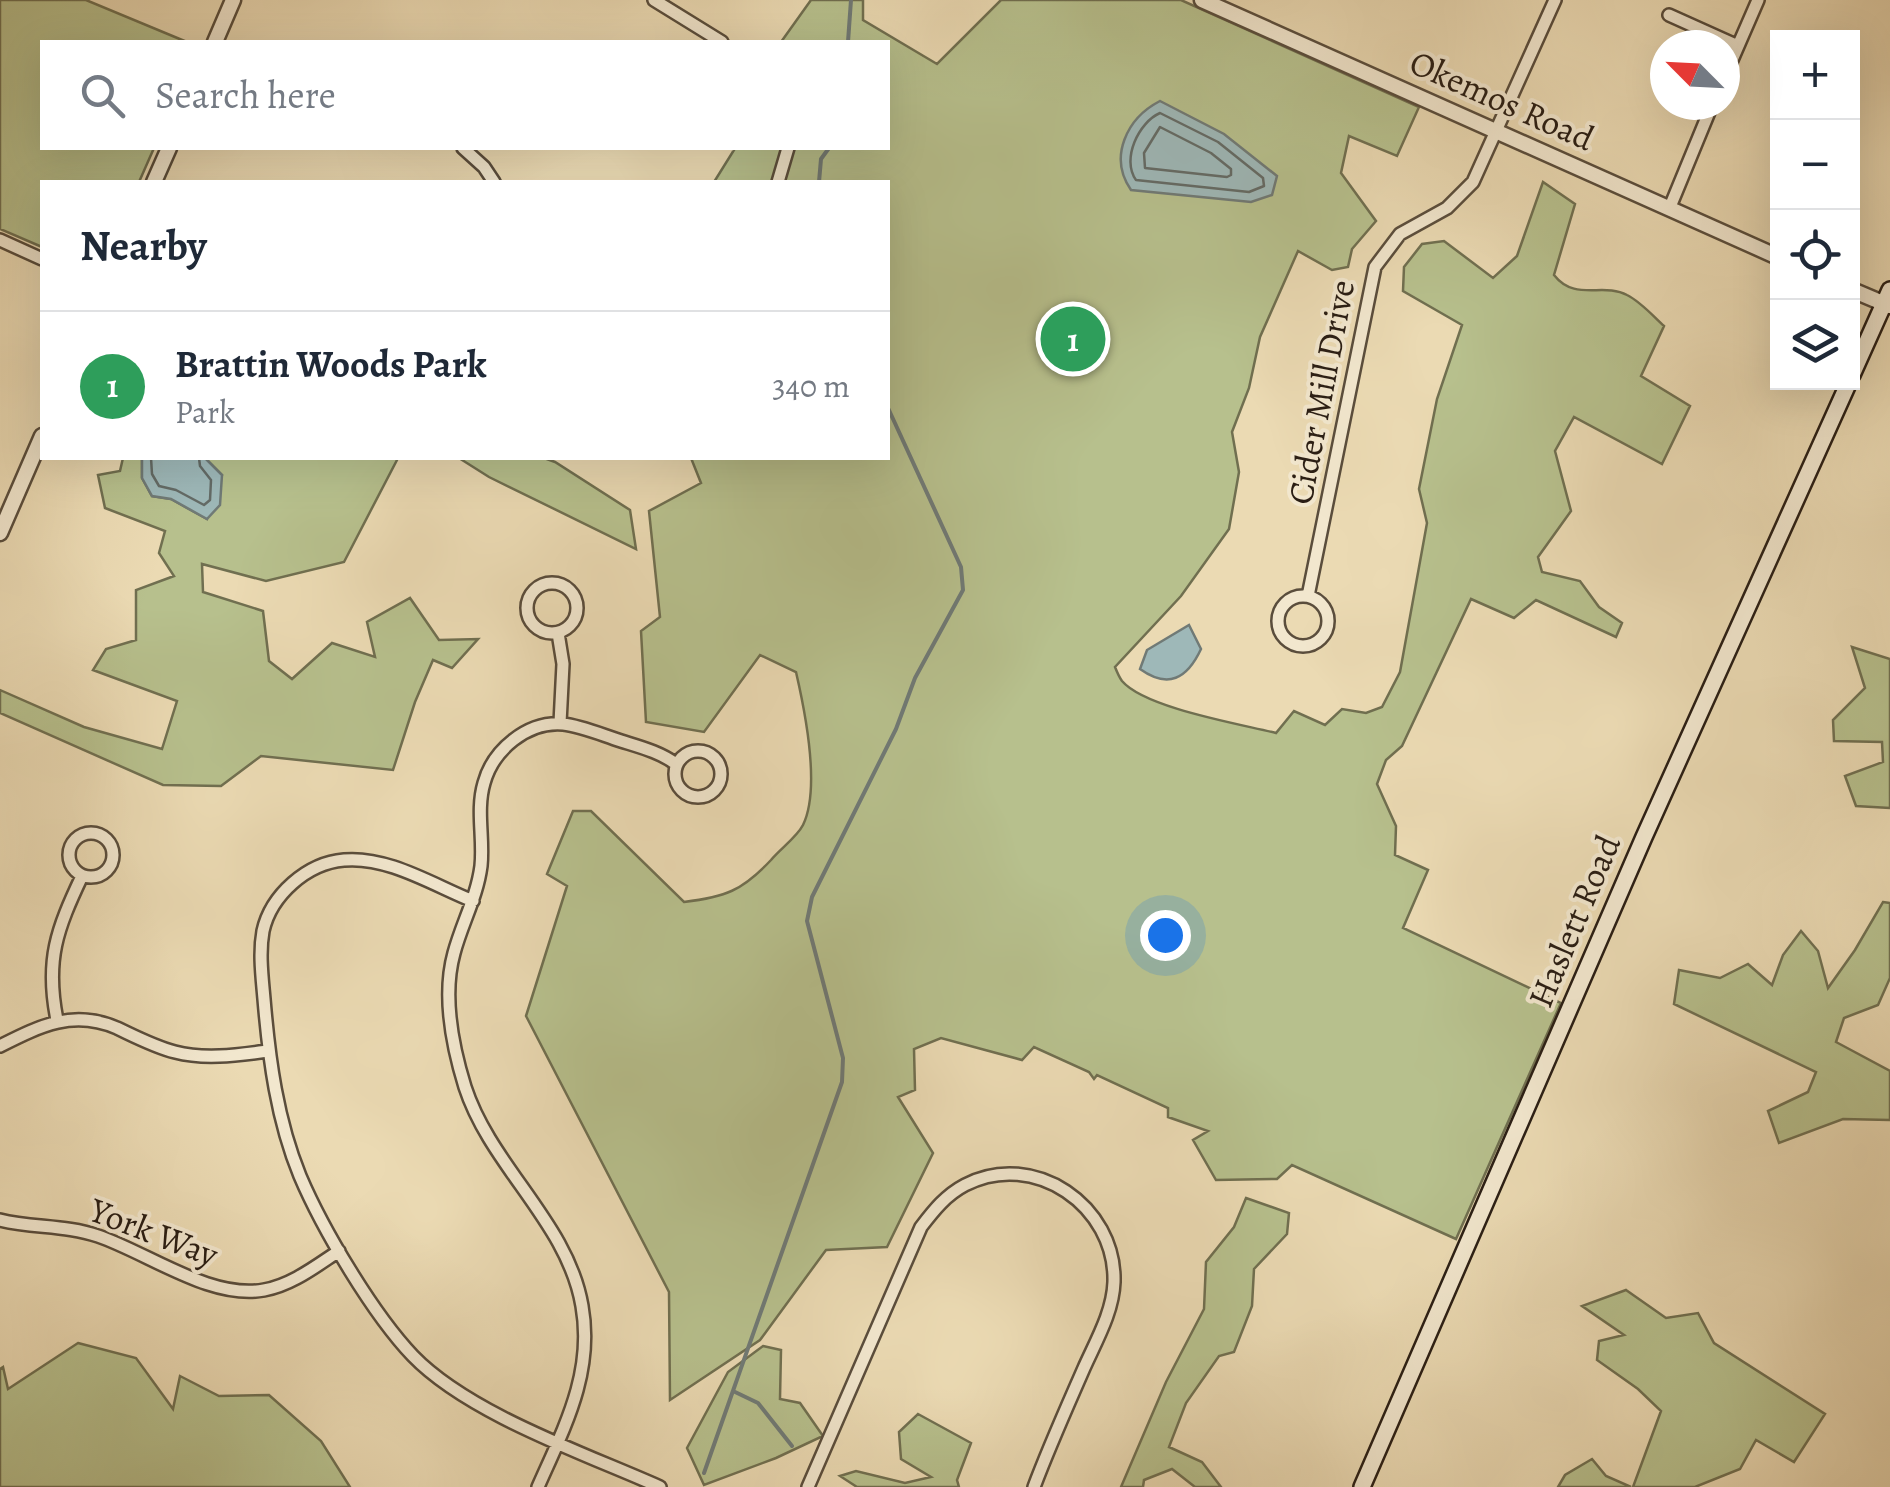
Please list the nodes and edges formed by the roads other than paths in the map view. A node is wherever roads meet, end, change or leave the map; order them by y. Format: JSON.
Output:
{"nodes":[{"id":1,"x":233,"y":0,"type":"edge"},
{"id":2,"x":654,"y":0,"type":"edge"},
{"id":3,"x":1202,"y":0,"type":"edge"},
{"id":4,"x":1555,"y":0,"type":"edge"},
{"id":5,"x":1758,"y":0,"type":"edge"},
{"id":6,"x":1669,"y":15,"type":"dead end"},
{"id":7,"x":1702,"y":30,"type":"edge"},
{"id":8,"x":216,"y":39,"type":"edge"},
{"id":9,"x":719,"y":40,"type":"edge"},
{"id":10,"x":1740,"y":41,"type":"edge"},
{"id":11,"x":1706,"y":120,"type":"edge"},
{"id":12,"x":1498,"y":131,"type":"junction"},
{"id":13,"x":168,"y":150,"type":"edge"},
{"id":14,"x":466,"y":150,"type":"edge"},
{"id":15,"x":787,"y":150,"type":"edge"},
{"id":16,"x":155,"y":180,"type":"edge"},
{"id":17,"x":493,"y":180,"type":"edge"},
{"id":18,"x":779,"y":180,"type":"edge"},
{"id":19,"x":1670,"y":207,"type":"junction"},
{"id":20,"x":0,"y":240,"type":"edge"},
{"id":21,"x":1770,"y":253,"type":"edge"},
{"id":22,"x":40,"y":258,"type":"edge"},
{"id":23,"x":1860,"y":292,"type":"edge"},
{"id":24,"x":1888,"y":300,"type":"edge"},
{"id":25,"x":1860,"y":358,"type":"edge"},
{"id":26,"x":1845,"y":390,"type":"edge"},
{"id":27,"x":40,"y":441,"type":"edge"},
{"id":28,"x":0,"y":533,"type":"edge"},
{"id":29,"x":1308,"y":596,"type":"junction"},
{"id":30,"x":558,"y":633,"type":"junction"},
{"id":31,"x":560,"y":723,"type":"junction"},
{"id":32,"x":676,"y":764,"type":"junction"},
{"id":33,"x":82,"y":876,"type":"junction"},
{"id":34,"x":473,"y":901,"type":"junction"},
{"id":35,"x":57,"y":1020,"type":"junction"},
{"id":36,"x":0,"y":1046,"type":"edge"},
{"id":37,"x":268,"y":1051,"type":"junction"},
{"id":38,"x":0,"y":1220,"type":"edge"},
{"id":39,"x":339,"y":1251,"type":"junction"},
{"id":40,"x":558,"y":1442,"type":"junction"},
{"id":41,"x":538,"y":1487,"type":"edge"},
{"id":42,"x":660,"y":1487,"type":"edge"},
{"id":43,"x":808,"y":1487,"type":"edge"},
{"id":44,"x":1034,"y":1487,"type":"edge"},
{"id":45,"x":1362,"y":1487,"type":"edge"}],
"edges":[{"from":1,"to":8,"type":"street"},
{"from":2,"to":9,"type":"street"},
{"from":3,"to":12,"type":"street","name":"Okemos Road"},
{"from":4,"to":12,"type":"street","name":"Cider Mill Drive"},
{"from":5,"to":10,"type":"street"},
{"from":6,"to":7,"type":"street"},
{"from":11,"to":19,"type":"street"},
{"from":12,"to":19,"type":"street","name":"Okemos Road"},
{"from":12,"to":29,"type":"street","name":"Cider Mill Drive"},
{"from":13,"to":16,"type":"street"},
{"from":14,"to":17,"type":"street"},
{"from":15,"to":18,"type":"street"},
{"from":19,"to":21,"type":"street","name":"Okemos Road"},
{"from":20,"to":22,"type":"street"},
{"from":23,"to":24,"type":"street"},
{"from":24,"to":25,"type":"main road"},
{"from":26,"to":45,"type":"main road","name":"Haslett Road"},
{"from":27,"to":28,"type":"street"},
{"from":29,"to":29,"type":"street"},
{"from":30,"to":30,"type":"street"},
{"from":30,"to":31,"type":"street"},
{"from":31,"to":32,"type":"street"},
{"from":31,"to":34,"type":"street"},
{"from":32,"to":32,"type":"street"},
{"from":33,"to":33,"type":"street"},
{"from":33,"to":35,"type":"street"},
{"from":34,"to":37,"type":"street"},
{"from":34,"to":40,"type":"street"},
{"from":35,"to":36,"type":"street"},
{"from":35,"to":37,"type":"street"},
{"from":37,"to":39,"type":"street"},
{"from":38,"to":39,"type":"street","name":"York Way"},
{"from":39,"to":40,"type":"street"},
{"from":40,"to":41,"type":"street"},
{"from":40,"to":42,"type":"street"},
{"from":43,"to":44,"type":"street"}]}
